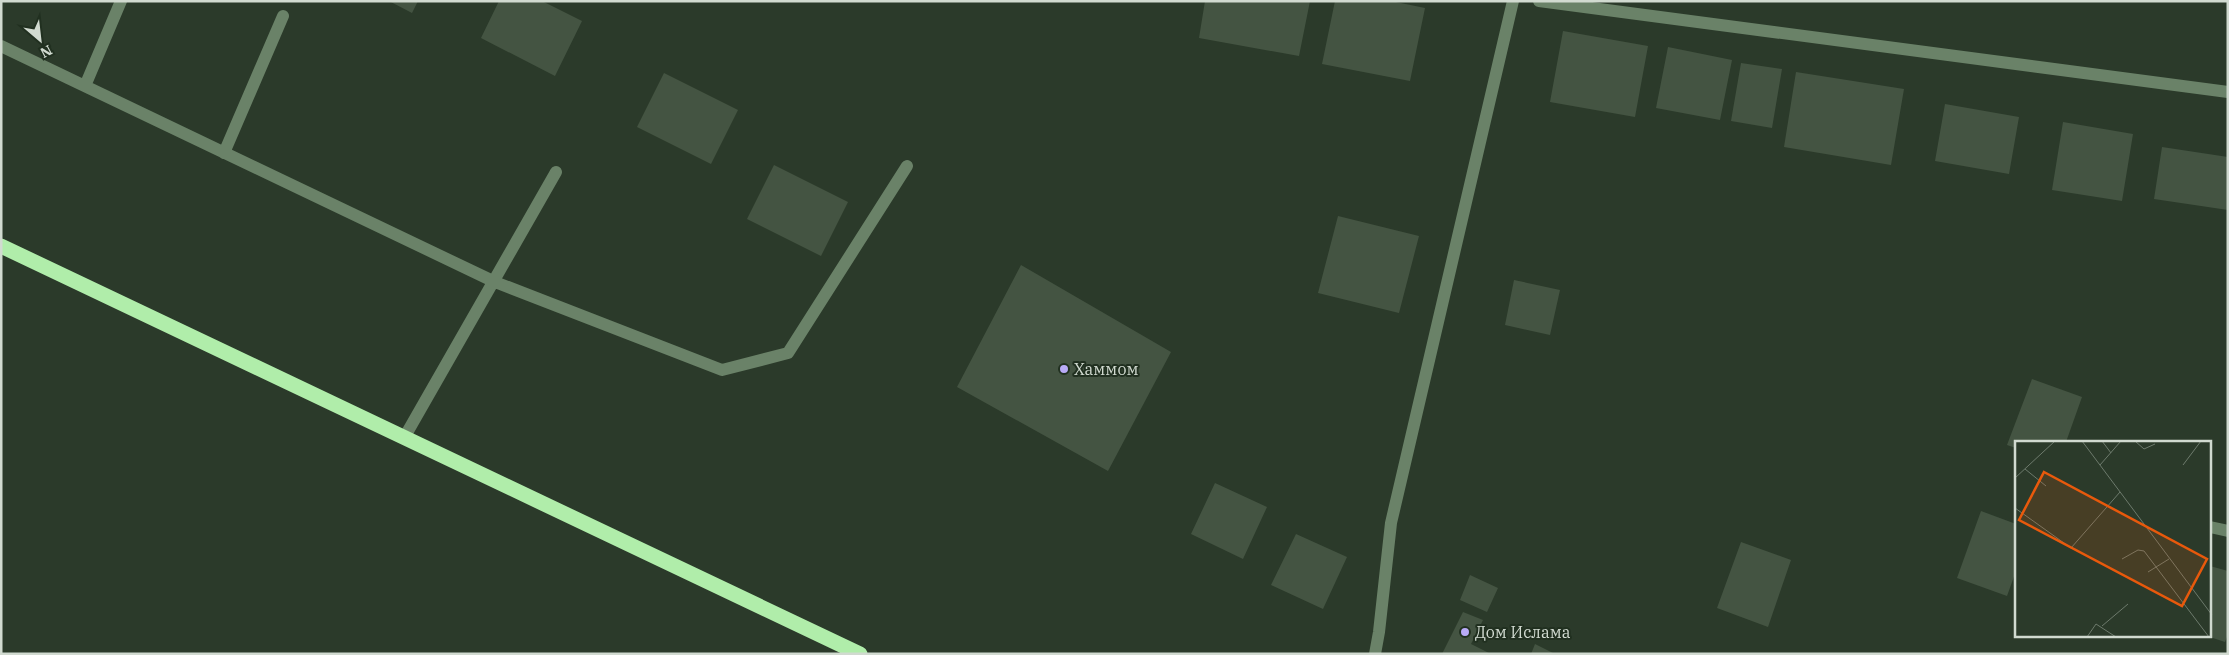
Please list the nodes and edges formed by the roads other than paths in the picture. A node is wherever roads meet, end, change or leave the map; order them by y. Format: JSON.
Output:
{"nodes":[{"id":1,"x":122,"y":1,"type":"edge"},
{"id":2,"x":1513,"y":1,"type":"edge"},
{"id":3,"x":1539,"y":1,"type":"edge"},
{"id":4,"x":283,"y":16,"type":"dead end"},
{"id":5,"x":1,"y":46,"type":"edge"},
{"id":6,"x":85,"y":86,"type":"junction"},
{"id":7,"x":2228,"y":92,"type":"edge"},
{"id":8,"x":224,"y":153,"type":"junction"},
{"id":9,"x":907,"y":166,"type":"dead end"},
{"id":10,"x":556,"y":172,"type":"dead end"},
{"id":11,"x":1,"y":246,"type":"edge"},
{"id":12,"x":495,"y":282,"type":"junction"},
{"id":13,"x":404,"y":438,"type":"junction"},
{"id":14,"x":2212,"y":527,"type":"edge"},
{"id":15,"x":2228,"y":531,"type":"edge"},
{"id":16,"x":860,"y":654,"type":"edge"},
{"id":17,"x":1375,"y":654,"type":"edge"}],
"edges":[{"from":1,"to":6,"type":"lane"},
{"from":2,"to":17,"type":"lane"},
{"from":3,"to":7,"type":"lane"},
{"from":4,"to":8,"type":"lane"},
{"from":5,"to":6,"type":"lane"},
{"from":6,"to":8,"type":"lane"},
{"from":8,"to":12,"type":"lane"},
{"from":9,"to":12,"type":"lane"},
{"from":10,"to":12,"type":"lane"},
{"from":11,"to":13,"type":"highway"},
{"from":12,"to":13,"type":"lane"},
{"from":13,"to":16,"type":"highway"},
{"from":14,"to":15,"type":"lane"}]}
